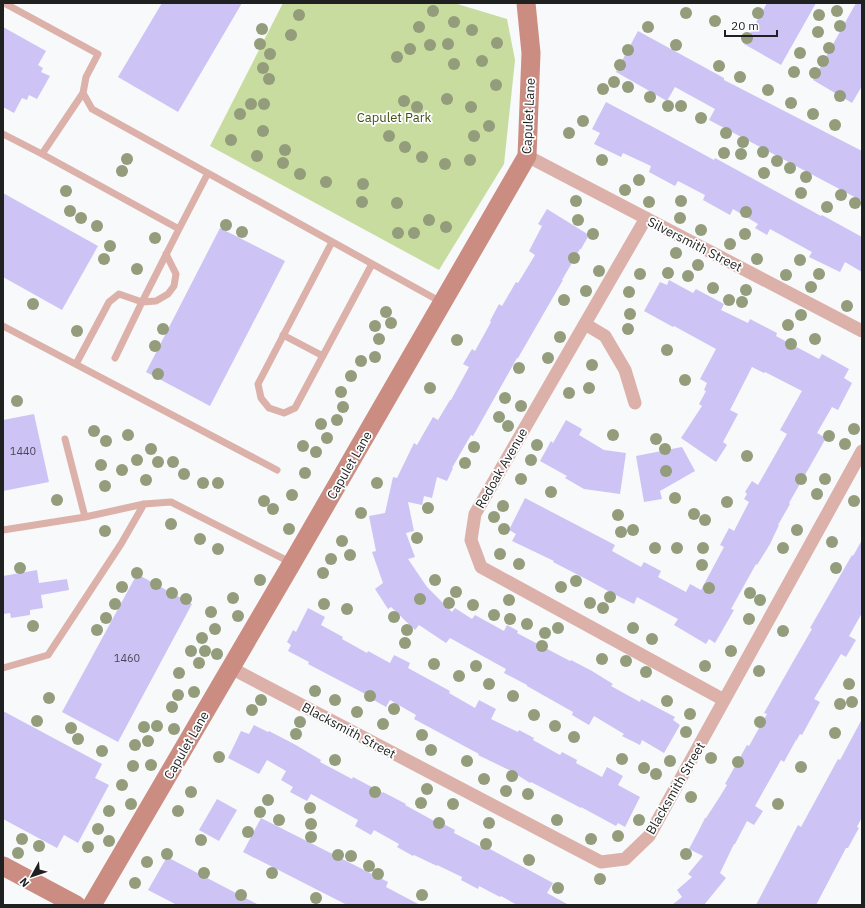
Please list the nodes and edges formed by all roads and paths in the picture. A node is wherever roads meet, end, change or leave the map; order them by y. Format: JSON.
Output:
{"nodes":[{"id":1,"x":4,"y":3,"type":"edge"},
{"id":2,"x":526,"y":3,"type":"edge"},
{"id":3,"x":82,"y":93,"type":"junction"},
{"id":4,"x":3,"y":134,"type":"edge"},
{"id":5,"x":42,"y":154,"type":"junction"},
{"id":6,"x":527,"y":156,"type":"junction"},
{"id":7,"x":208,"y":173,"type":"junction"},
{"id":8,"x":646,"y":218,"type":"junction"},
{"id":9,"x":179,"y":229,"type":"junction"},
{"id":10,"x":332,"y":242,"type":"junction"},
{"id":11,"x":166,"y":254,"type":"junction"},
{"id":12,"x":372,"y":264,"type":"junction"},
{"id":13,"x":142,"y":302,"type":"junction"},
{"id":14,"x":443,"y":303,"type":"junction"},
{"id":15,"x":585,"y":324,"type":"junction"},
{"id":16,"x":3,"y":326,"type":"edge"},
{"id":17,"x":862,"y":331,"type":"edge"},
{"id":18,"x":283,"y":335,"type":"junction"},
{"id":19,"x":323,"y":356,"type":"junction"},
{"id":20,"x":114,"y":358,"type":"dead end"},
{"id":21,"x":76,"y":364,"type":"junction"},
{"id":22,"x":635,"y":403,"type":"dead end"},
{"id":23,"x":65,"y":439,"type":"dead end"},
{"id":24,"x":862,"y":451,"type":"edge"},
{"id":25,"x":277,"y":470,"type":"dead end"},
{"id":26,"x":144,"y":504,"type":"junction"},
{"id":27,"x":86,"y":517,"type":"junction"},
{"id":28,"x":3,"y":530,"type":"edge"},
{"id":29,"x":292,"y":563,"type":"junction"},
{"id":30,"x":3,"y":668,"type":"edge"},
{"id":31,"x":231,"y":668,"type":"junction"},
{"id":32,"x":724,"y":700,"type":"junction"},
{"id":33,"x":3,"y":866,"type":"edge"},
{"id":34,"x":76,"y":905,"type":"edge"},
{"id":35,"x":92,"y":905,"type":"edge"}],
"edges":[{"from":1,"to":3,"type":"lane"},
{"from":2,"to":6,"type":"street","name":"Capulet Lane"},
{"from":3,"to":5,"type":"lane"},
{"from":3,"to":7,"type":"lane"},
{"from":4,"to":5,"type":"lane"},
{"from":5,"to":9,"type":"lane"},
{"from":6,"to":8,"type":"street","name":"Silversmith Street"},
{"from":6,"to":14,"type":"street","name":"Capulet Lane"},
{"from":7,"to":9,"type":"lane"},
{"from":7,"to":10,"type":"lane"},
{"from":8,"to":15,"type":"street","name":"Redoak Avenue"},
{"from":8,"to":17,"type":"street","name":"Silversmith Street"},
{"from":9,"to":11,"type":"lane"},
{"from":10,"to":12,"type":"lane"},
{"from":10,"to":18,"type":"lane"},
{"from":11,"to":13,"type":"lane"},
{"from":11,"to":13,"type":"lane"},
{"from":12,"to":14,"type":"lane"},
{"from":12,"to":19,"type":"lane"},
{"from":13,"to":20,"type":"lane"},
{"from":13,"to":21,"type":"lane"},
{"from":14,"to":29,"type":"street","name":"Capulet Lane"},
{"from":15,"to":22,"type":"street"},
{"from":15,"to":32,"type":"street","name":"Redoak Avenue"},
{"from":16,"to":21,"type":"lane"},
{"from":18,"to":19,"type":"lane"},
{"from":18,"to":19,"type":"lane"},
{"from":21,"to":25,"type":"lane"},
{"from":23,"to":27,"type":"lane"},
{"from":24,"to":32,"type":"street","name":"Blacksmith Street"},
{"from":26,"to":27,"type":"lane"},
{"from":26,"to":29,"type":"lane"},
{"from":26,"to":30,"type":"lane"},
{"from":27,"to":28,"type":"lane"},
{"from":29,"to":31,"type":"street","name":"Capulet Lane"},
{"from":31,"to":32,"type":"street","name":"Blacksmith Street"},
{"from":31,"to":35,"type":"street","name":"Capulet Lane"},
{"from":33,"to":34,"type":"street"}]}
